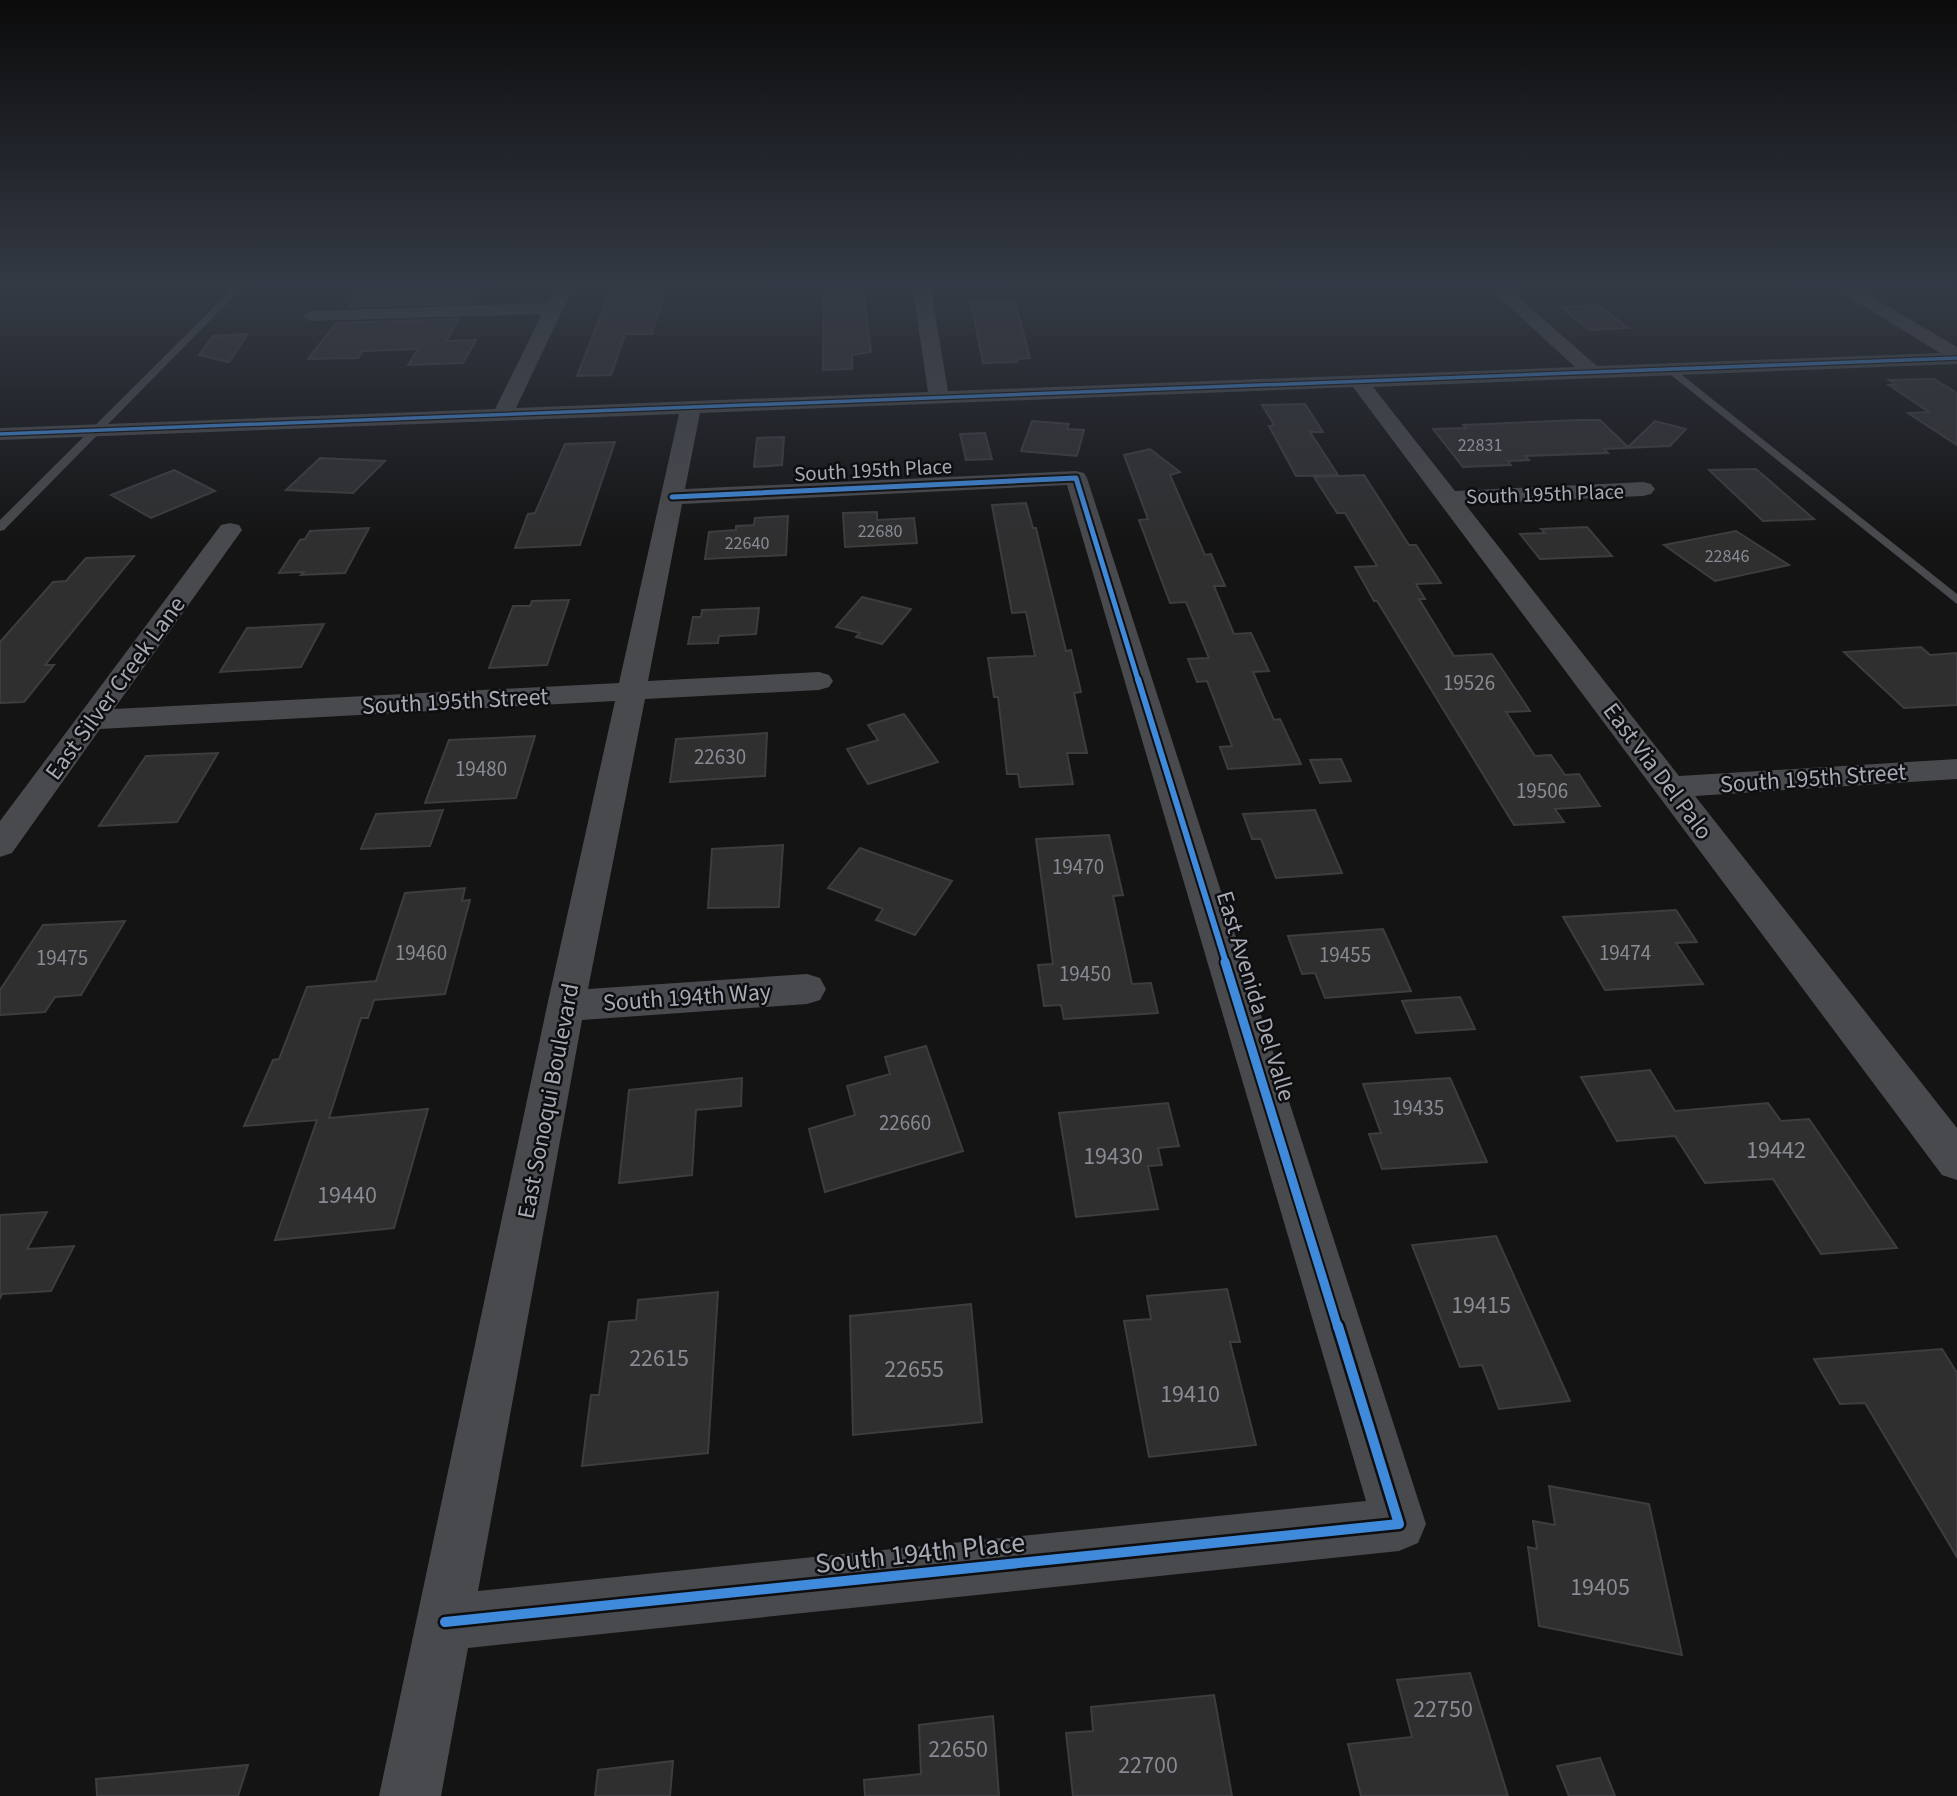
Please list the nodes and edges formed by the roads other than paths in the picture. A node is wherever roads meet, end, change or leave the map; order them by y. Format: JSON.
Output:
{"nodes":[{"id":1,"x":153,"y":373,"type":"edge"},
{"id":2,"x":522,"y":373,"type":"edge"},
{"id":3,"x":935,"y":373,"type":"edge"},
{"id":4,"x":1571,"y":373,"type":"edge"},
{"id":5,"x":1674,"y":373,"type":"edge"},
{"id":6,"x":1358,"y":381,"type":"junction"},
{"id":7,"x":939,"y":397,"type":"junction"},
{"id":8,"x":691,"y":406,"type":"junction"},
{"id":9,"x":503,"y":413,"type":"junction"},
{"id":10,"x":96,"y":430,"type":"junction"},
{"id":11,"x":0,"y":434,"type":"edge"},
{"id":12,"x":1076,"y":478,"type":"joint"},
{"id":13,"x":1643,"y":489,"type":"dead end"},
{"id":14,"x":672,"y":497,"type":"junction"},
{"id":15,"x":1448,"y":498,"type":"junction"},
{"id":16,"x":0,"y":527,"type":"edge"},
{"id":17,"x":230,"y":530,"type":"dead end"},
{"id":18,"x":1957,"y":600,"type":"edge"},
{"id":19,"x":819,"y":681,"type":"dead end"},
{"id":20,"x":632,"y":692,"type":"junction"},
{"id":21,"x":92,"y":720,"type":"junction"},
{"id":22,"x":1957,"y":769,"type":"edge"},
{"id":23,"x":1670,"y":787,"type":"junction"},
{"id":24,"x":0,"y":845,"type":"edge"},
{"id":25,"x":807,"y":989,"type":"dead end"},
{"id":26,"x":566,"y":1006,"type":"junction"},
{"id":27,"x":1957,"y":1161,"type":"edge"},
{"id":28,"x":1399,"y":1524,"type":"joint"},
{"id":29,"x":445,"y":1622,"type":"junction"},
{"id":30,"x":410,"y":1796,"type":"edge"}],
"edges":[{"from":1,"to":10,"type":"lane"},
{"from":2,"to":9,"type":"street"},
{"from":3,"to":7,"type":"street"},
{"from":4,"to":6,"type":"street"},
{"from":5,"to":18,"type":"lane"},
{"from":6,"to":7,"type":"street"},
{"from":6,"to":15,"type":"street","name":"East Via Del Palo"},
{"from":7,"to":8,"type":"street"},
{"from":8,"to":9,"type":"street"},
{"from":8,"to":14,"type":"street","name":"East Sonoqui Boulevard"},
{"from":9,"to":10,"type":"street"},
{"from":10,"to":11,"type":"street"},
{"from":10,"to":16,"type":"lane"},
{"from":12,"to":14,"type":"street","name":"South 195th Place"},
{"from":12,"to":28,"type":"street","name":"East Avenida Del Valle"},
{"from":13,"to":15,"type":"street","name":"South 195th Place"},
{"from":14,"to":20,"type":"street","name":"East Sonoqui Boulevard"},
{"from":15,"to":23,"type":"street","name":"East Via Del Palo"},
{"from":17,"to":21,"type":"street","name":"East Silver Creek Lane"},
{"from":19,"to":20,"type":"street","name":"South 195th Street"},
{"from":20,"to":21,"type":"street","name":"South 195th Street"},
{"from":20,"to":26,"type":"street","name":"East Sonoqui Boulevard"},
{"from":21,"to":24,"type":"street","name":"East Silver Creek Lane"},
{"from":22,"to":23,"type":"street","name":"South 195th Street"},
{"from":23,"to":27,"type":"street","name":"East Via Del Palo"},
{"from":25,"to":26,"type":"street","name":"South 194th Way"},
{"from":26,"to":29,"type":"street","name":"East Sonoqui Boulevard"},
{"from":28,"to":29,"type":"street","name":"South 194th Place"},
{"from":29,"to":30,"type":"street","name":"East Sonoqui Boulevard"}]}
